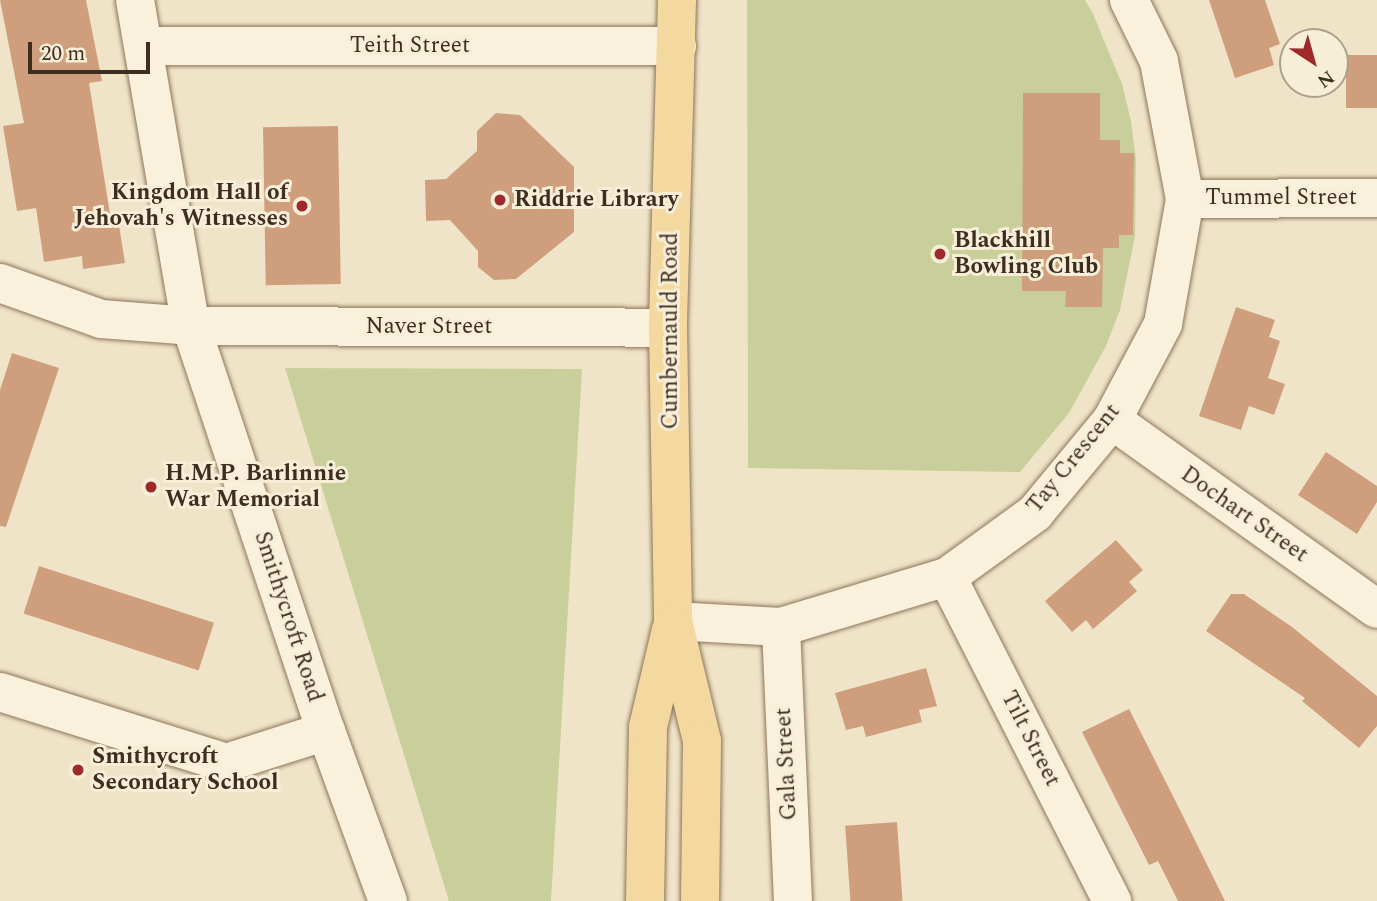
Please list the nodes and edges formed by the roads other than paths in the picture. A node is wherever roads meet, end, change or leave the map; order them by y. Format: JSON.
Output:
{"nodes":[{"id":1,"x":135,"y":0,"type":"edge"},
{"id":2,"x":677,"y":0,"type":"edge"},
{"id":3,"x":1129,"y":0,"type":"edge"},
{"id":4,"x":144,"y":46,"type":"junction"},
{"id":5,"x":677,"y":46,"type":"junction"},
{"id":6,"x":1377,"y":198,"type":"edge"},
{"id":7,"x":1185,"y":199,"type":"junction"},
{"id":8,"x":0,"y":282,"type":"edge"},
{"id":9,"x":191,"y":326,"type":"junction"},
{"id":10,"x":668,"y":328,"type":"junction"},
{"id":11,"x":1112,"y":420,"type":"junction"},
{"id":12,"x":947,"y":577,"type":"junction"},
{"id":13,"x":1377,"y":609,"type":"edge"},
{"id":14,"x":673,"y":621,"type":"junction"},
{"id":15,"x":780,"y":627,"type":"junction"},
{"id":16,"x":0,"y":692,"type":"edge"},
{"id":17,"x":326,"y":731,"type":"junction"},
{"id":18,"x":388,"y":901,"type":"edge"},
{"id":19,"x":645,"y":901,"type":"edge"},
{"id":20,"x":700,"y":901,"type":"edge"},
{"id":21,"x":793,"y":901,"type":"edge"},
{"id":22,"x":1112,"y":901,"type":"edge"}],
"edges":[{"from":1,"to":4,"type":"street","name":"Smithycroft Road"},
{"from":2,"to":5,"type":"main road","name":"Cumbernauld Road"},
{"from":3,"to":7,"type":"street","name":"Tay Crescent"},
{"from":4,"to":5,"type":"street","name":"Teith Street"},
{"from":4,"to":9,"type":"street","name":"Smithycroft Road"},
{"from":5,"to":10,"type":"main road","name":"Cumbernauld Road"},
{"from":6,"to":7,"type":"street","name":"Tummel Street"},
{"from":7,"to":11,"type":"street","name":"Tay Crescent"},
{"from":8,"to":9,"type":"street","name":"Naver Street"},
{"from":9,"to":10,"type":"street","name":"Naver Street"},
{"from":9,"to":17,"type":"street","name":"Smithycroft Road"},
{"from":10,"to":14,"type":"main road","name":"Cumbernauld Road"},
{"from":11,"to":12,"type":"street","name":"Tay Crescent"},
{"from":11,"to":13,"type":"street","name":"Dochart Street"},
{"from":12,"to":15,"type":"street","name":"Tay Crescent"},
{"from":12,"to":22,"type":"street","name":"Tilt Street"},
{"from":14,"to":15,"type":"street","name":"Tay Crescent"},
{"from":14,"to":19,"type":"main road","name":"Cumbernauld Road"},
{"from":14,"to":20,"type":"main road","name":"Cumbernauld Road"},
{"from":15,"to":21,"type":"street","name":"Gala Street"},
{"from":16,"to":17,"type":"street"},
{"from":17,"to":18,"type":"street","name":"Smithycroft Road"}]}
